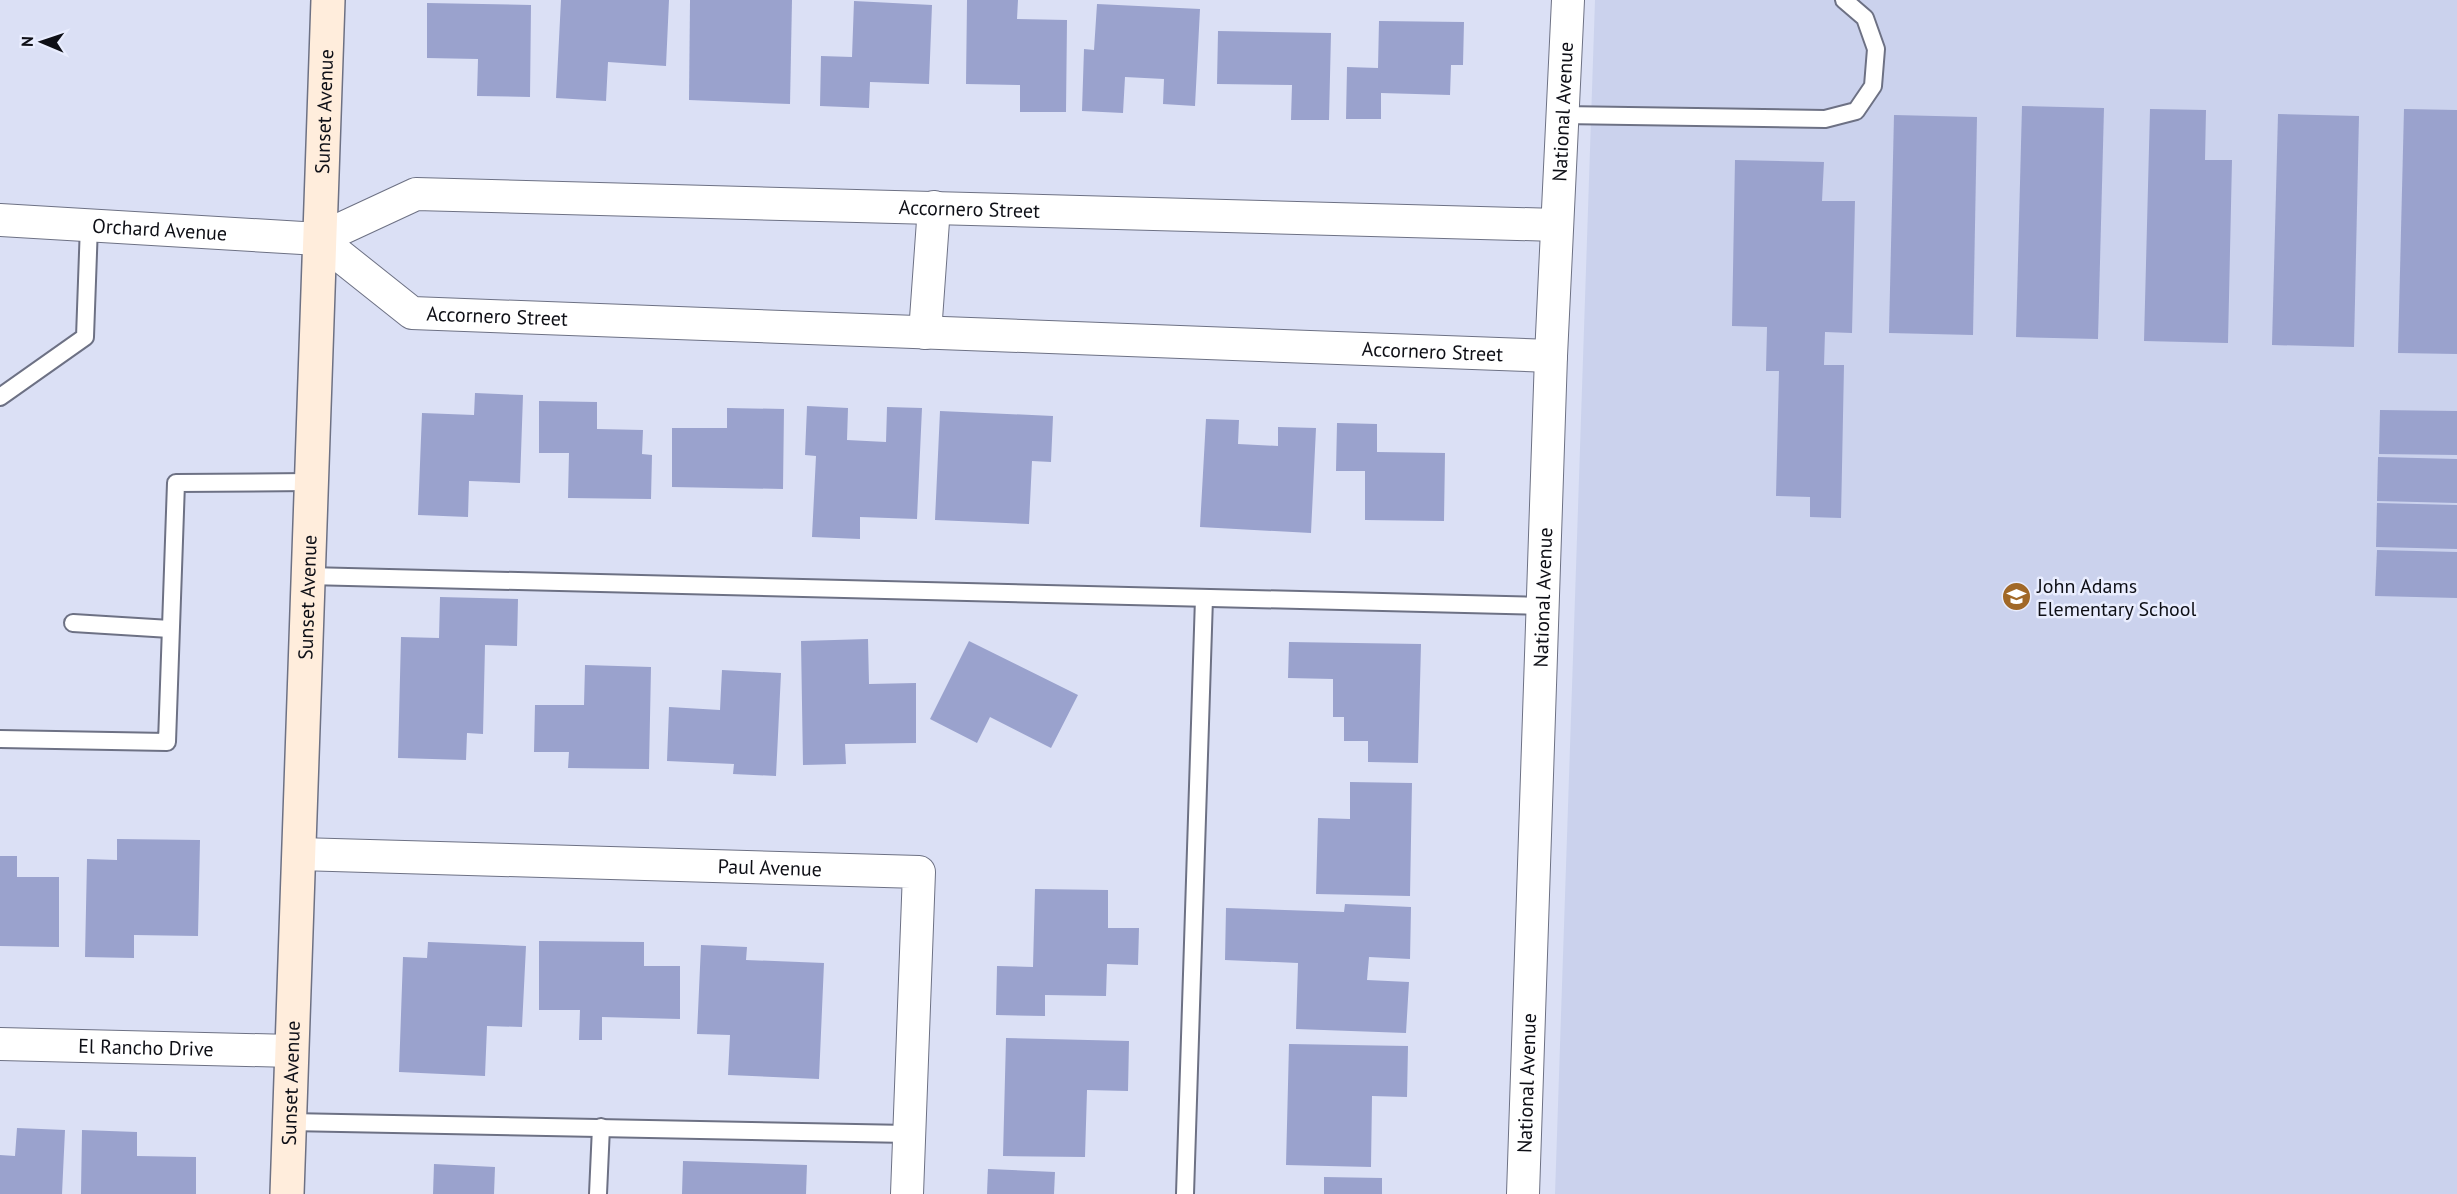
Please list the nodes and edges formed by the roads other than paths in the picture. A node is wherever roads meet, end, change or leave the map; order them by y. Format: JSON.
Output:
{"nodes":[{"id":1,"x":328,"y":0,"type":"edge"},
{"id":2,"x":1568,"y":0,"type":"edge"},
{"id":3,"x":1844,"y":0,"type":"edge"},
{"id":4,"x":1562,"y":115,"type":"junction"},
{"id":5,"x":934,"y":207,"type":"junction"},
{"id":6,"x":0,"y":220,"type":"edge"},
{"id":7,"x":89,"y":225,"type":"junction"},
{"id":8,"x":1557,"y":225,"type":"junction"},
{"id":9,"x":320,"y":239,"type":"junction"},
{"id":10,"x":925,"y":333,"type":"junction"},
{"id":11,"x":1551,"y":356,"type":"junction"},
{"id":12,"x":0,"y":397,"type":"edge"},
{"id":13,"x":312,"y":482,"type":"junction"},
{"id":14,"x":308,"y":576,"type":"junction"},
{"id":15,"x":1204,"y":598,"type":"junction"},
{"id":16,"x":1543,"y":606,"type":"junction"},
{"id":17,"x":72,"y":622,"type":"dead end"},
{"id":18,"x":171,"y":629,"type":"junction"},
{"id":19,"x":0,"y":739,"type":"edge"},
{"id":20,"x":299,"y":854,"type":"junction"},
{"id":21,"x":0,"y":1044,"type":"edge"},
{"id":22,"x":292,"y":1051,"type":"junction"},
{"id":23,"x":289,"y":1122,"type":"junction"},
{"id":24,"x":601,"y":1127,"type":"junction"},
{"id":25,"x":909,"y":1134,"type":"junction"},
{"id":26,"x":287,"y":1194,"type":"edge"},
{"id":27,"x":598,"y":1194,"type":"edge"},
{"id":28,"x":907,"y":1194,"type":"edge"},
{"id":29,"x":1185,"y":1194,"type":"edge"},
{"id":30,"x":1523,"y":1194,"type":"edge"}],
"edges":[{"from":1,"to":9,"type":"main road","name":"Sunset Avenue"},
{"from":2,"to":4,"type":"street","name":"National Avenue"},
{"from":3,"to":4,"type":"lane"},
{"from":4,"to":8,"type":"street","name":"National Avenue"},
{"from":5,"to":8,"type":"street","name":"Accornero Street"},
{"from":5,"to":9,"type":"street","name":"Accornero Street"},
{"from":5,"to":10,"type":"street"},
{"from":6,"to":7,"type":"street","name":"Orchard Avenue"},
{"from":7,"to":9,"type":"street","name":"Orchard Avenue"},
{"from":7,"to":12,"type":"lane"},
{"from":8,"to":11,"type":"street","name":"National Avenue"},
{"from":9,"to":10,"type":"street","name":"Accornero Street"},
{"from":9,"to":13,"type":"main road","name":"Sunset Avenue"},
{"from":10,"to":11,"type":"street","name":"Accornero Street"},
{"from":11,"to":16,"type":"street","name":"National Avenue"},
{"from":13,"to":14,"type":"main road","name":"Sunset Avenue"},
{"from":13,"to":18,"type":"lane"},
{"from":14,"to":15,"type":"lane"},
{"from":14,"to":20,"type":"main road","name":"Sunset Avenue"},
{"from":15,"to":16,"type":"lane"},
{"from":15,"to":29,"type":"lane"},
{"from":16,"to":30,"type":"street","name":"National Avenue"},
{"from":17,"to":18,"type":"lane"},
{"from":18,"to":19,"type":"lane"},
{"from":20,"to":22,"type":"main road","name":"Sunset Avenue"},
{"from":20,"to":25,"type":"street","name":"Paul Avenue"},
{"from":21,"to":22,"type":"street","name":"El Rancho Drive"},
{"from":22,"to":23,"type":"main road","name":"Sunset Avenue"},
{"from":23,"to":24,"type":"lane"},
{"from":23,"to":26,"type":"main road","name":"Sunset Avenue"},
{"from":24,"to":25,"type":"lane"},
{"from":24,"to":27,"type":"lane"},
{"from":25,"to":28,"type":"street","name":"Paul Avenue"}]}
